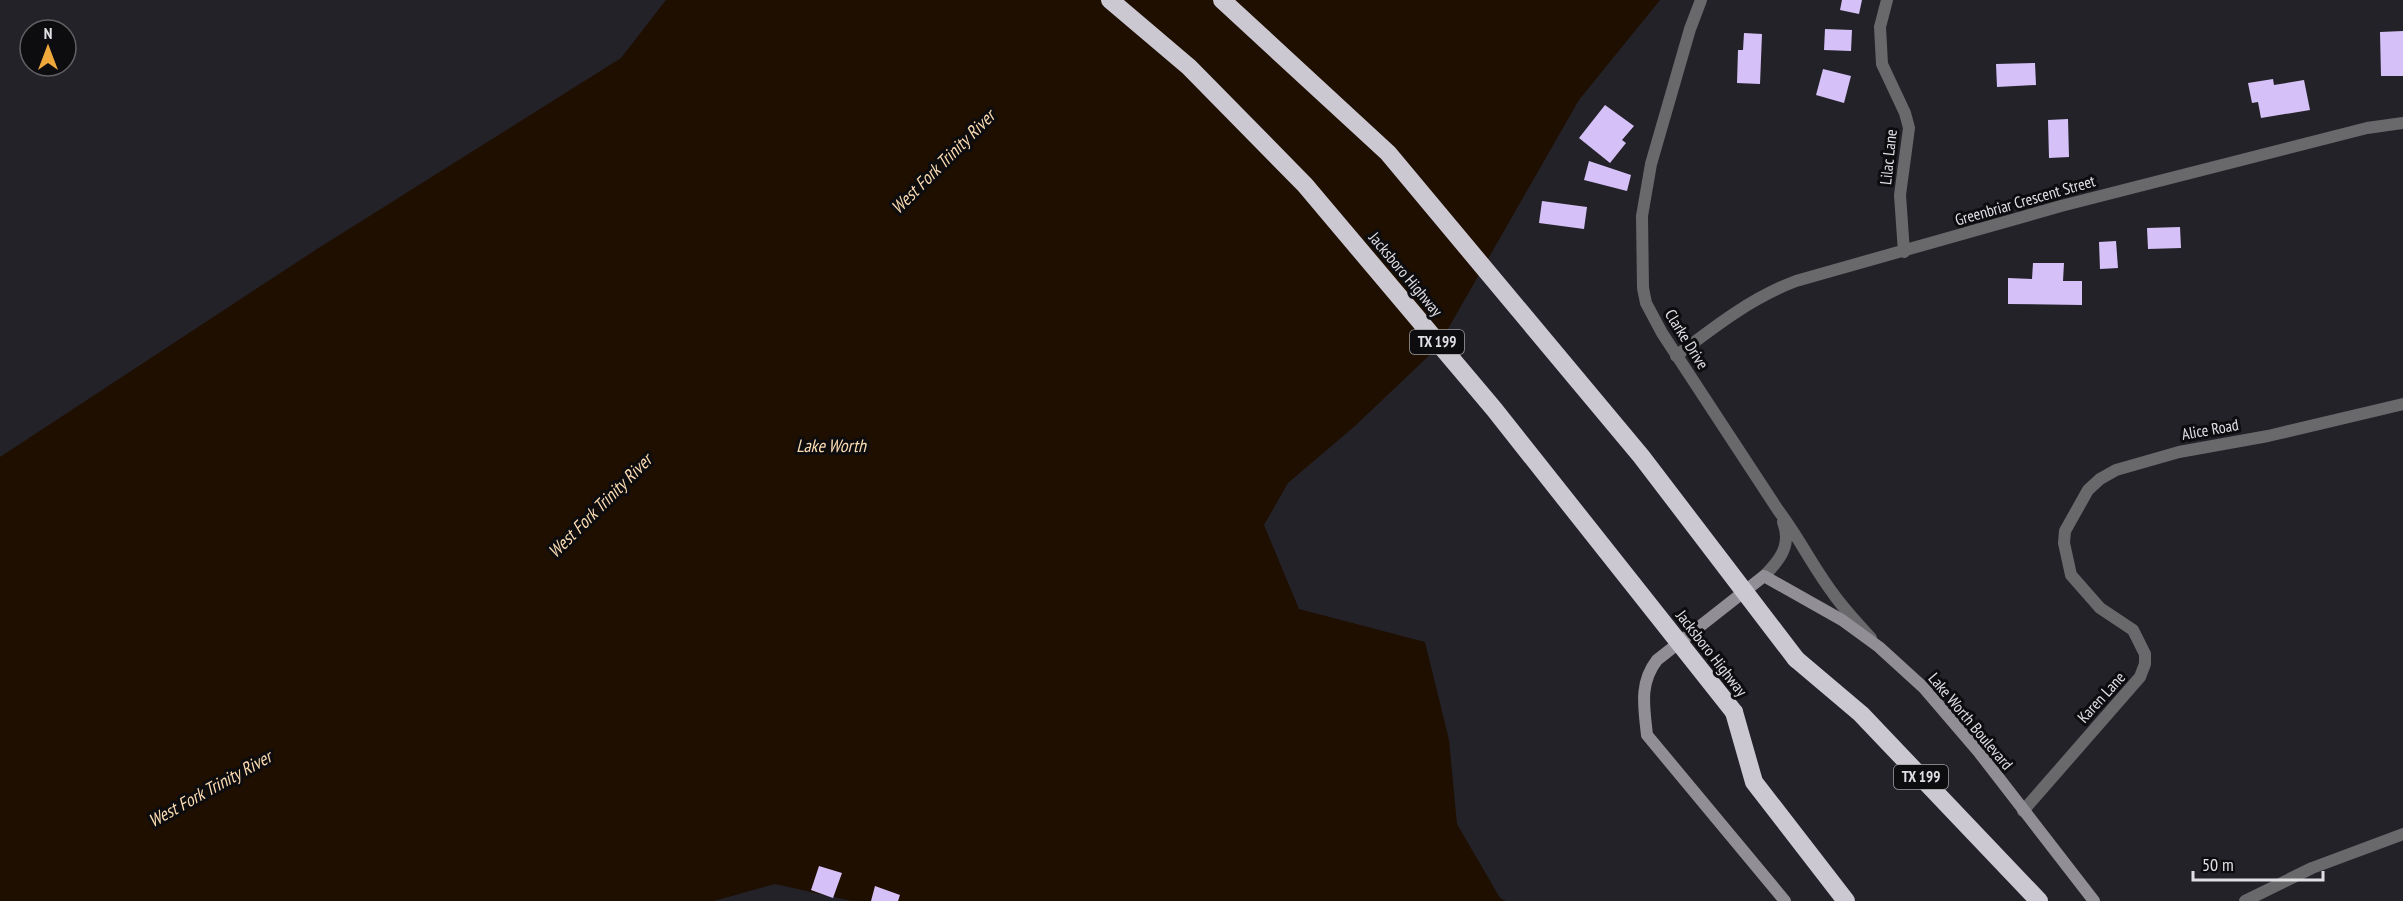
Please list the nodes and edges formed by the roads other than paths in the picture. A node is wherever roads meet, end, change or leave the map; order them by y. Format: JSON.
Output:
{"nodes":[{"id":1,"x":1110,"y":0,"type":"edge"},
{"id":2,"x":1222,"y":0,"type":"edge"},
{"id":3,"x":1701,"y":0,"type":"edge"},
{"id":4,"x":1887,"y":0,"type":"edge"},
{"id":5,"x":2403,"y":123,"type":"edge"},
{"id":6,"x":1904,"y":252,"type":"junction"},
{"id":7,"x":1676,"y":356,"type":"junction"},
{"id":8,"x":2403,"y":404,"type":"edge"},
{"id":9,"x":1778,"y":510,"type":"junction"},
{"id":10,"x":2064,"y":543,"type":"joint"},
{"id":11,"x":1764,"y":576,"type":"junction"},
{"id":12,"x":1879,"y":647,"type":"junction"},
{"id":13,"x":2023,"y":811,"type":"junction"},
{"id":14,"x":2403,"y":834,"type":"edge"},
{"id":15,"x":1785,"y":901,"type":"edge"},
{"id":16,"x":1846,"y":901,"type":"edge"},
{"id":17,"x":2039,"y":901,"type":"edge"},
{"id":18,"x":2094,"y":901,"type":"edge"},
{"id":19,"x":2246,"y":901,"type":"edge"}],
"edges":[{"from":1,"to":16,"type":"highway","name":"Jacksboro Highway","number":"TX 199","bridge":true},
{"from":2,"to":17,"type":"highway","number":"TX 199","bridge":true},
{"from":3,"to":7,"type":"street","name":"Clarke Drive"},
{"from":4,"to":6,"type":"street","name":"Lilac Lane"},
{"from":5,"to":6,"type":"street","name":"Greenbriar Crescent Street"},
{"from":6,"to":7,"type":"street","name":"Greenbriar Crescent Street"},
{"from":7,"to":9,"type":"street","name":"Clarke Drive"},
{"from":8,"to":10,"type":"street","name":"Alice Road"},
{"from":9,"to":11,"type":"street"},
{"from":9,"to":12,"type":"street","name":"Clarke Drive"},
{"from":10,"to":13,"type":"street","name":"Karen Lane"},
{"from":11,"to":12,"type":"main road","name":"Lake Worth Boulevard"},
{"from":11,"to":15,"type":"main road"},
{"from":12,"to":13,"type":"main road","name":"Lake Worth Boulevard"},
{"from":13,"to":18,"type":"main road","name":"Lake Worth Boulevard"},
{"from":14,"to":19,"type":"street"}]}
